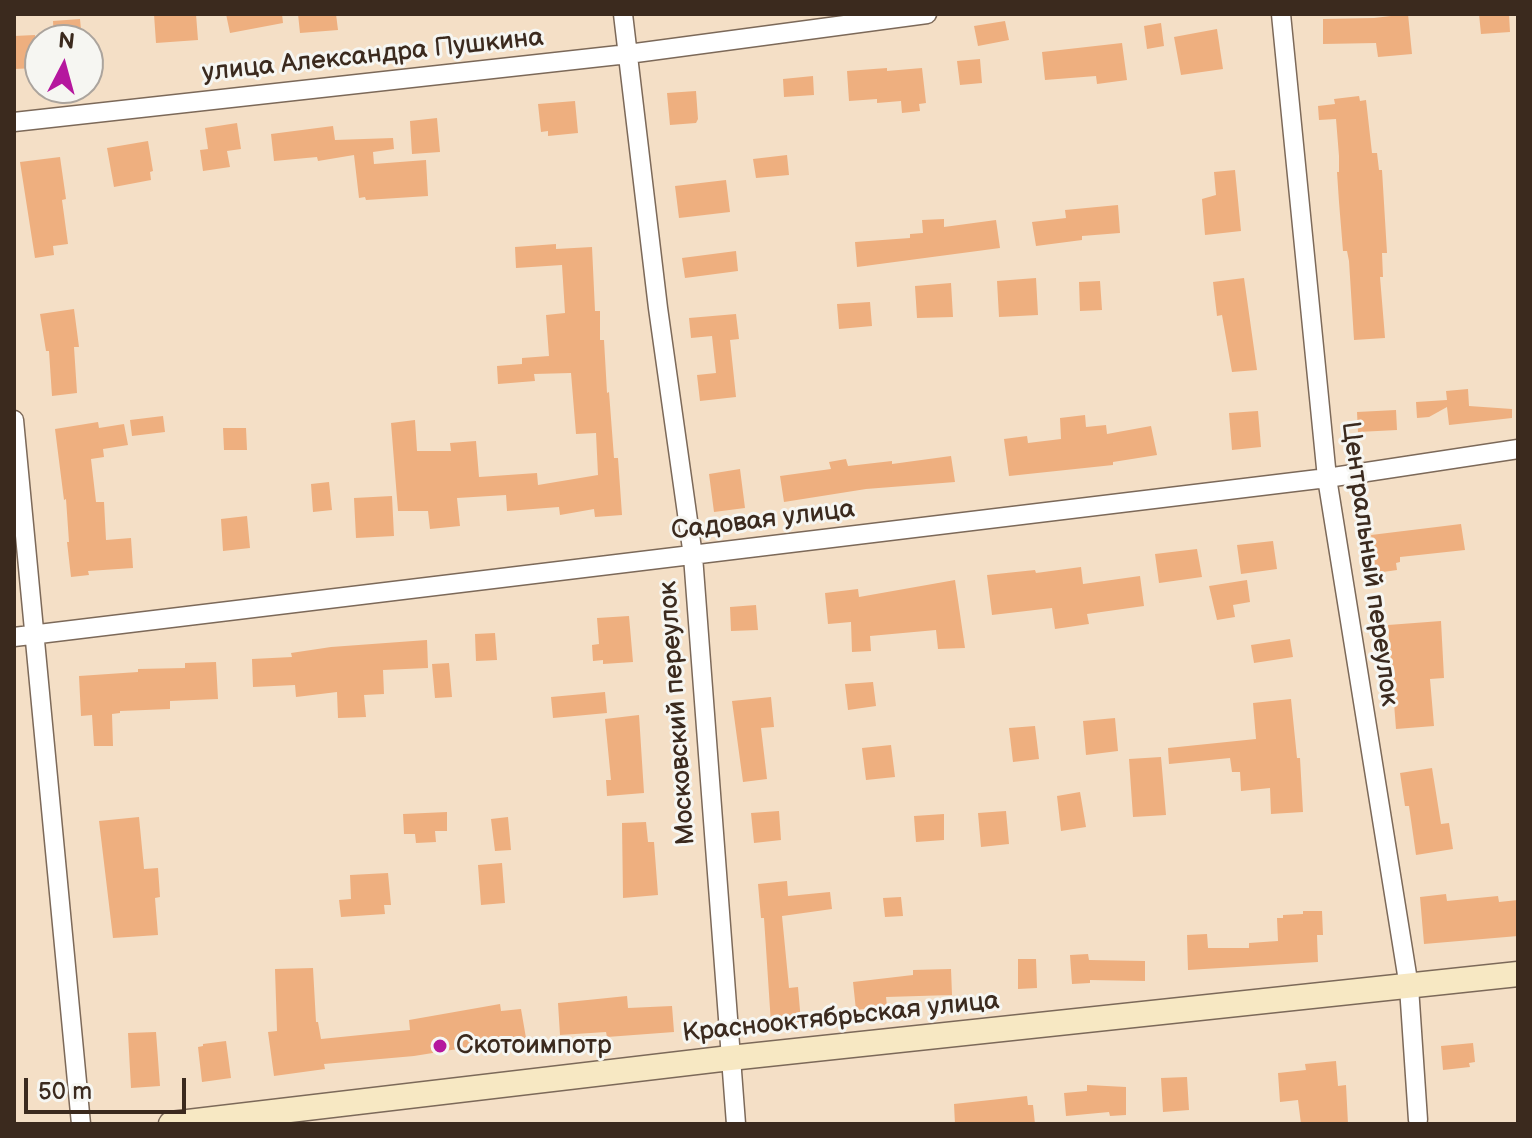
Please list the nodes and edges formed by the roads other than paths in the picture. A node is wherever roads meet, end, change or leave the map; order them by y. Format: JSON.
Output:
{"nodes":[{"id":1,"x":623,"y":14,"type":"edge"},
{"id":2,"x":927,"y":14,"type":"edge"},
{"id":3,"x":1281,"y":14,"type":"edge"},
{"id":4,"x":628,"y":54,"type":"junction"},
{"id":5,"x":14,"y":122,"type":"edge"},
{"id":6,"x":14,"y":420,"type":"edge"},
{"id":7,"x":1518,"y":449,"type":"edge"},
{"id":8,"x":1327,"y":478,"type":"junction"},
{"id":9,"x":693,"y":556,"type":"junction"},
{"id":10,"x":36,"y":635,"type":"junction"},
{"id":11,"x":14,"y":637,"type":"edge"},
{"id":12,"x":1518,"y":974,"type":"edge"},
{"id":13,"x":1409,"y":987,"type":"junction"},
{"id":14,"x":730,"y":1058,"type":"junction"},
{"id":15,"x":1418,"y":1120,"type":"dead end"},
{"id":16,"x":81,"y":1124,"type":"edge"},
{"id":17,"x":171,"y":1124,"type":"edge"},
{"id":18,"x":736,"y":1124,"type":"edge"}],
"edges":[{"from":1,"to":4,"type":"street","name":"Московский переулок"},
{"from":2,"to":4,"type":"street","name":"улица Александра Пушкина"},
{"from":3,"to":8,"type":"street","name":"Центральный переулок"},
{"from":4,"to":5,"type":"street","name":"улица Александра Пушкина"},
{"from":4,"to":9,"type":"street","name":"Московский переулок"},
{"from":6,"to":10,"type":"street"},
{"from":7,"to":8,"type":"street","name":"Садовая улица"},
{"from":8,"to":9,"type":"street","name":"Садовая улица"},
{"from":8,"to":13,"type":"street","name":"Центральный переулок"},
{"from":9,"to":10,"type":"street","name":"Садовая улица"},
{"from":9,"to":14,"type":"street","name":"Московский переулок"},
{"from":10,"to":11,"type":"street","name":"Садовая улица"},
{"from":10,"to":16,"type":"street"},
{"from":12,"to":13,"type":"main road","name":"Краснооктябрьская улица"},
{"from":13,"to":14,"type":"main road","name":"Краснооктябрьская улица"},
{"from":13,"to":15,"type":"street","name":"Центральный переулок"},
{"from":14,"to":17,"type":"main road","name":"Краснооктябрьская улица"},
{"from":14,"to":18,"type":"street","name":"Московский переулок"}]}
